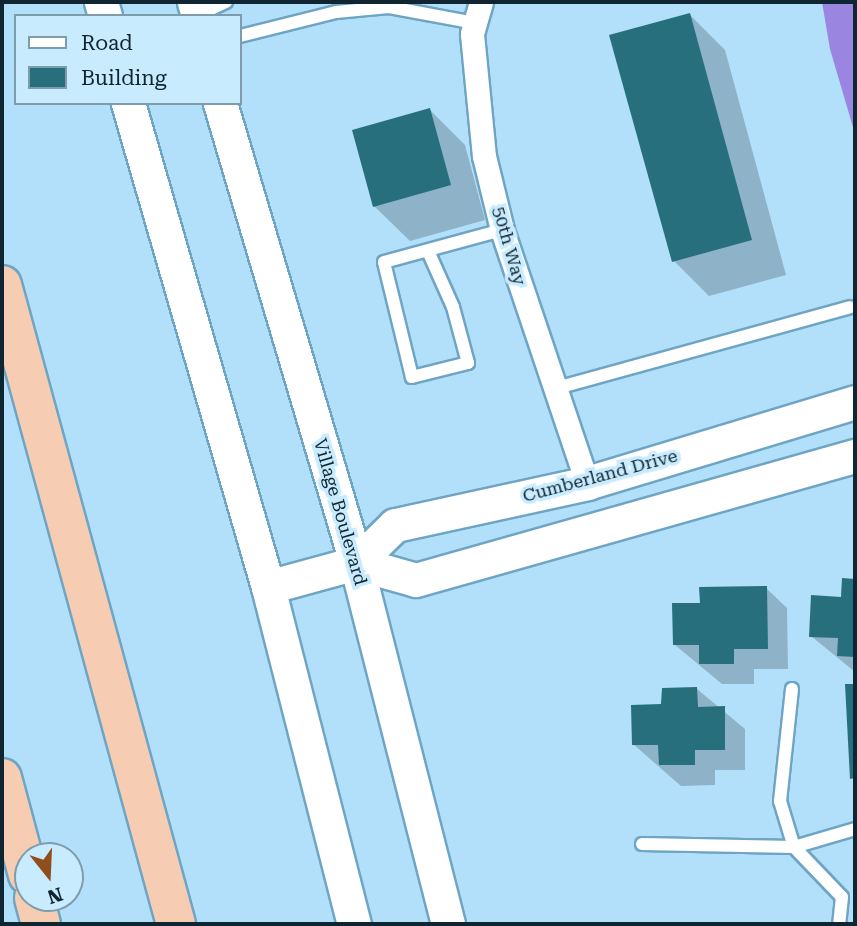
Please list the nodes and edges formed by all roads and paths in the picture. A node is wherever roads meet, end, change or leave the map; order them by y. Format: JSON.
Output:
{"nodes":[{"id":1,"x":226,"y":2,"type":"edge"},
{"id":2,"x":478,"y":13,"type":"edge"},
{"id":3,"x":202,"y":14,"type":"edge"},
{"id":4,"x":242,"y":36,"type":"edge"},
{"id":5,"x":129,"y":105,"type":"edge"},
{"id":6,"x":221,"y":105,"type":"edge"},
{"id":7,"x":502,"y":230,"type":"junction"},
{"id":8,"x":428,"y":251,"type":"junction"},
{"id":9,"x":2,"y":285,"type":"edge"},
{"id":10,"x":850,"y":307,"type":"dead end"},
{"id":11,"x":553,"y":389,"type":"junction"},
{"id":12,"x":855,"y":402,"type":"edge"},
{"id":13,"x":855,"y":456,"type":"edge"},
{"id":14,"x":587,"y":483,"type":"junction"},
{"id":15,"x":356,"y":563,"type":"junction"},
{"id":16,"x":268,"y":587,"type":"junction"},
{"id":17,"x":792,"y":689,"type":"dead end"},
{"id":18,"x":2,"y":778,"type":"edge"},
{"id":19,"x":855,"y":829,"type":"edge"},
{"id":20,"x":19,"y":842,"type":"edge"},
{"id":21,"x":642,"y":844,"type":"dead end"},
{"id":22,"x":794,"y":847,"type":"junction"},
{"id":23,"x":176,"y":924,"type":"edge"},
{"id":24,"x":355,"y":924,"type":"edge"},
{"id":25,"x":447,"y":924,"type":"edge"},
{"id":26,"x":839,"y":924,"type":"edge"}],
"edges":[{"from":1,"to":3,"type":"lane"},
{"from":2,"to":4,"type":"lane"},
{"from":2,"to":7,"type":"street","name":"50th Way"},
{"from":5,"to":16,"type":"street"},
{"from":6,"to":15,"type":"street","name":"Village Boulevard"},
{"from":7,"to":8,"type":"lane"},
{"from":7,"to":11,"type":"street","name":"50th Way"},
{"from":8,"to":8,"type":"lane"},
{"from":9,"to":23,"type":"highway"},
{"from":10,"to":11,"type":"lane"},
{"from":11,"to":14,"type":"street","name":"50th Way"},
{"from":12,"to":14,"type":"street","name":"Cumberland Drive"},
{"from":13,"to":15,"type":"street"},
{"from":14,"to":15,"type":"street","name":"Cumberland Drive"},
{"from":15,"to":16,"type":"street","name":"Cumberland Drive"},
{"from":15,"to":25,"type":"street","name":"Village Boulevard"},
{"from":16,"to":24,"type":"street"},
{"from":17,"to":22,"type":"lane"},
{"from":18,"to":20,"type":"highway"},
{"from":19,"to":22,"type":"lane"},
{"from":21,"to":22,"type":"lane"},
{"from":22,"to":26,"type":"lane"}]}
